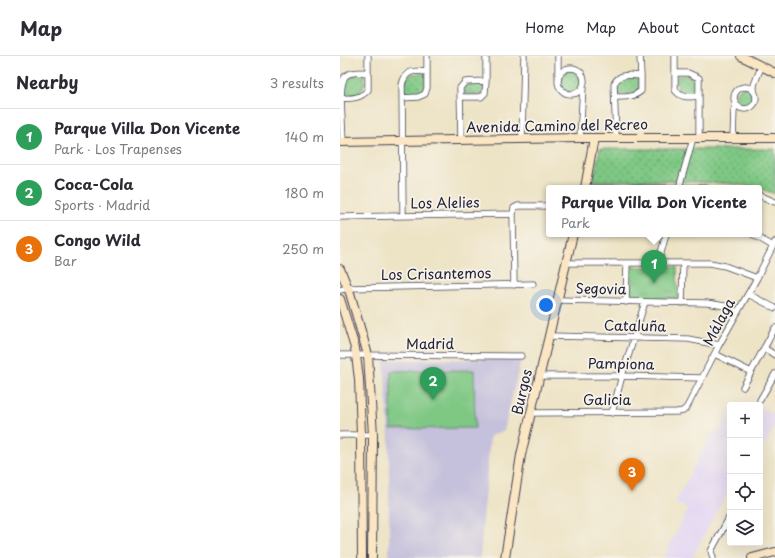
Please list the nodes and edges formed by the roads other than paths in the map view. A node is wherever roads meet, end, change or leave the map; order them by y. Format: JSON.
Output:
{"nodes":[{"id":1,"x":368,"y":56,"type":"edge"},
{"id":2,"x":427,"y":56,"type":"edge"},
{"id":3,"x":486,"y":56,"type":"edge"},
{"id":4,"x":524,"y":56,"type":"edge"},
{"id":5,"x":558,"y":56,"type":"edge"},
{"id":6,"x":640,"y":56,"type":"edge"},
{"id":7,"x":675,"y":56,"type":"edge"},
{"id":8,"x":741,"y":56,"type":"edge"},
{"id":9,"x":762,"y":67,"type":"junction"},
{"id":10,"x":368,"y":72,"type":"junction"},
{"id":11,"x":427,"y":72,"type":"junction"},
{"id":12,"x":675,"y":73,"type":"junction"},
{"id":13,"x":775,"y":73,"type":"edge"},
{"id":14,"x":641,"y":76,"type":"junction"},
{"id":15,"x":558,"y":77,"type":"junction"},
{"id":16,"x":486,"y":81,"type":"junction"},
{"id":17,"x":583,"y":86,"type":"junction"},
{"id":18,"x":754,"y":91,"type":"junction"},
{"id":19,"x":699,"y":96,"type":"junction"},
{"id":20,"x":460,"y":97,"type":"junction"},
{"id":21,"x":615,"y":97,"type":"junction"},
{"id":22,"x":341,"y":98,"type":"junction"},
{"id":23,"x":402,"y":98,"type":"junction"},
{"id":24,"x":736,"y":105,"type":"junction"},
{"id":25,"x":580,"y":138,"type":"junction"},
{"id":26,"x":594,"y":138,"type":"junction"},
{"id":27,"x":616,"y":138,"type":"junction"},
{"id":28,"x":696,"y":138,"type":"junction"},
{"id":29,"x":734,"y":138,"type":"junction"},
{"id":30,"x":775,"y":138,"type":"edge"},
{"id":31,"x":522,"y":139,"type":"junction"},
{"id":32,"x":461,"y":140,"type":"junction"},
{"id":33,"x":402,"y":141,"type":"junction"},
{"id":34,"x":341,"y":142,"type":"edge"},
{"id":35,"x":586,"y":185,"type":"edge"},
{"id":36,"x":680,"y":185,"type":"edge"},
{"id":37,"x":762,"y":196,"type":"edge"},
{"id":38,"x":775,"y":202,"type":"edge"},
{"id":39,"x":545,"y":206,"type":"dead end"},
{"id":40,"x":513,"y":214,"type":"junction"},
{"id":41,"x":404,"y":216,"type":"junction"},
{"id":42,"x":340,"y":217,"type":"edge"},
{"id":43,"x":572,"y":237,"type":"edge"},
{"id":44,"x":665,"y":237,"type":"edge"},
{"id":45,"x":759,"y":237,"type":"edge"},
{"id":46,"x":774,"y":244,"type":"edge"},
{"id":47,"x":566,"y":263,"type":"junction"},
{"id":48,"x":627,"y":263,"type":"junction"},
{"id":49,"x":683,"y":263,"type":"junction"},
{"id":50,"x":658,"y":264,"type":"junction"},
{"id":51,"x":340,"y":270,"type":"edge"},
{"id":52,"x":757,"y":278,"type":"junction"},
{"id":53,"x":533,"y":284,"type":"dead end"},
{"id":54,"x":514,"y":285,"type":"junction"},
{"id":55,"x":344,"y":289,"type":"edge"},
{"id":56,"x":748,"y":294,"type":"junction"},
{"id":57,"x":340,"y":299,"type":"edge"},
{"id":58,"x":558,"y":300,"type":"junction"},
{"id":59,"x":626,"y":302,"type":"junction"},
{"id":60,"x":645,"y":302,"type":"junction"},
{"id":61,"x":682,"y":303,"type":"junction"},
{"id":62,"x":775,"y":308,"type":"edge"},
{"id":63,"x":738,"y":312,"type":"junction"},
{"id":64,"x":344,"y":325,"type":"edge"},
{"id":65,"x":775,"y":328,"type":"edge"},
{"id":66,"x":549,"y":336,"type":"junction"},
{"id":67,"x":634,"y":338,"type":"junction"},
{"id":68,"x":773,"y":338,"type":"edge"},
{"id":69,"x":719,"y":345,"type":"junction"},
{"id":70,"x":764,"y":348,"type":"junction"},
{"id":71,"x":715,"y":354,"type":"junction"},
{"id":72,"x":340,"y":355,"type":"edge"},
{"id":73,"x":357,"y":355,"type":"junction"},
{"id":74,"x":775,"y":355,"type":"edge"},
{"id":75,"x":368,"y":356,"type":"junction"},
{"id":76,"x":521,"y":356,"type":"dead end"},
{"id":77,"x":751,"y":372,"type":"junction"},
{"id":78,"x":775,"y":374,"type":"edge"},
{"id":79,"x":539,"y":376,"type":"junction"},
{"id":80,"x":622,"y":376,"type":"junction"},
{"id":81,"x":702,"y":378,"type":"junction"},
{"id":82,"x":743,"y":387,"type":"dead end"},
{"id":83,"x":760,"y":400,"type":"dead end"},
{"id":84,"x":683,"y":411,"type":"joint"},
{"id":85,"x":531,"y":412,"type":"junction"},
{"id":86,"x":612,"y":412,"type":"junction"},
{"id":87,"x":340,"y":435,"type":"edge"},
{"id":88,"x":361,"y":435,"type":"junction"},
{"id":89,"x":373,"y":435,"type":"junction"},
{"id":90,"x":727,"y":522,"type":"edge"},
{"id":91,"x":775,"y":552,"type":"edge"},
{"id":92,"x":362,"y":558,"type":"edge"},
{"id":93,"x":372,"y":558,"type":"edge"},
{"id":94,"x":504,"y":558,"type":"edge"},
{"id":95,"x":713,"y":558,"type":"edge"},
{"id":96,"x":752,"y":558,"type":"edge"}],
"edges":[{"from":1,"to":10,"type":"street"},
{"from":2,"to":11,"type":"street"},
{"from":3,"to":16,"type":"street"},
{"from":4,"to":31,"type":"street"},
{"from":5,"to":15,"type":"street"},
{"from":6,"to":14,"type":"street"},
{"from":7,"to":12,"type":"street"},
{"from":8,"to":9,"type":"street"},
{"from":9,"to":13,"type":"street"},
{"from":9,"to":18,"type":"street"},
{"from":10,"to":22,"type":"street"},
{"from":10,"to":22,"type":"street"},
{"from":11,"to":23,"type":"street"},
{"from":11,"to":23,"type":"street"},
{"from":12,"to":19,"type":"street"},
{"from":12,"to":19,"type":"street"},
{"from":14,"to":21,"type":"street"},
{"from":14,"to":21,"type":"street"},
{"from":15,"to":17,"type":"street"},
{"from":15,"to":17,"type":"street"},
{"from":16,"to":20,"type":"street"},
{"from":16,"to":20,"type":"street"},
{"from":17,"to":25,"type":"street"},
{"from":18,"to":24,"type":"street"},
{"from":18,"to":24,"type":"street"},
{"from":19,"to":28,"type":"street"},
{"from":20,"to":32,"type":"street"},
{"from":21,"to":27,"type":"street"},
{"from":22,"to":34,"type":"street"},
{"from":23,"to":33,"type":"street"},
{"from":24,"to":29,"type":"street"},
{"from":25,"to":26,"type":"street","name":"Avenida Camino del Recreo"},
{"from":25,"to":31,"type":"street","name":"Avenida Camino del Recreo"},
{"from":26,"to":27,"type":"street","name":"Avenida Camino del Recreo"},
{"from":26,"to":35,"type":"street"},
{"from":27,"to":28,"type":"street","name":"Avenida Camino del Recreo"},
{"from":28,"to":29,"type":"street","name":"Avenida Camino del Recreo"},
{"from":28,"to":36,"type":"street"},
{"from":29,"to":30,"type":"street","name":"Avenida Camino del Recreo"},
{"from":31,"to":32,"type":"street","name":"Avenida Camino del Recreo"},
{"from":32,"to":33,"type":"street","name":"Avenida Camino del Recreo"},
{"from":33,"to":34,"type":"street","name":"Avenida Camino del Recreo"},
{"from":33,"to":41,"type":"street"},
{"from":37,"to":38,"type":"street"},
{"from":39,"to":40,"type":"street","name":"Los Alelies"},
{"from":40,"to":41,"type":"street","name":"Los Alelies"},
{"from":40,"to":54,"type":"street"},
{"from":41,"to":42,"type":"street","name":"Los Alelies"},
{"from":43,"to":47,"type":"street","name":"Burgos"},
{"from":44,"to":50,"type":"street"},
{"from":45,"to":46,"type":"street"},
{"from":46,"to":52,"type":"street","name":"Málaga"},
{"from":47,"to":48,"type":"street"},
{"from":47,"to":58,"type":"street","name":"Burgos"},
{"from":48,"to":50,"type":"street"},
{"from":48,"to":59,"type":"street"},
{"from":49,"to":50,"type":"street"},
{"from":49,"to":52,"type":"street"},
{"from":49,"to":61,"type":"street"},
{"from":51,"to":55,"type":"street"},
{"from":52,"to":56,"type":"street","name":"Málaga"},
{"from":53,"to":54,"type":"street","name":"Los Crisantemos"},
{"from":54,"to":55,"type":"street","name":"Los Crisantemos"},
{"from":55,"to":75,"type":"street"},
{"from":56,"to":62,"type":"street"},
{"from":56,"to":63,"type":"street","name":"Málaga"},
{"from":57,"to":64,"type":"street"},
{"from":58,"to":59,"type":"street","name":"Segovia"},
{"from":58,"to":66,"type":"street","name":"Burgos"},
{"from":59,"to":60,"type":"street","name":"Segovia"},
{"from":60,"to":61,"type":"street","name":"Segovia"},
{"from":60,"to":67,"type":"street"},
{"from":61,"to":63,"type":"street","name":"Segovia"},
{"from":63,"to":69,"type":"street","name":"Málaga"},
{"from":64,"to":73,"type":"street"},
{"from":65,"to":68,"type":"street"},
{"from":66,"to":67,"type":"street","name":"Cataluña"},
{"from":66,"to":79,"type":"street","name":"Burgos"},
{"from":67,"to":69,"type":"street","name":"Cataluña"},
{"from":67,"to":80,"type":"street"},
{"from":68,"to":70,"type":"street"},
{"from":69,"to":71,"type":"street","name":"Málaga"},
{"from":70,"to":74,"type":"street"},
{"from":70,"to":77,"type":"street"},
{"from":71,"to":77,"type":"street"},
{"from":71,"to":81,"type":"street","name":"Málaga"},
{"from":72,"to":73,"type":"street","name":"Madrid"},
{"from":73,"to":75,"type":"street","name":"Madrid"},
{"from":73,"to":88,"type":"street"},
{"from":75,"to":76,"type":"street","name":"Madrid"},
{"from":75,"to":89,"type":"street"},
{"from":77,"to":82,"type":"street"},
{"from":78,"to":83,"type":"street"},
{"from":79,"to":80,"type":"street","name":"Pampiona"},
{"from":79,"to":85,"type":"street","name":"Burgos"},
{"from":80,"to":81,"type":"street","name":"Pampiona"},
{"from":80,"to":86,"type":"street"},
{"from":81,"to":84,"type":"street","name":"Málaga"},
{"from":84,"to":86,"type":"street","name":"Galicia"},
{"from":85,"to":86,"type":"street","name":"Galicia"},
{"from":85,"to":94,"type":"street","name":"Burgos"},
{"from":87,"to":88,"type":"street"},
{"from":88,"to":89,"type":"street"},
{"from":88,"to":92,"type":"street"},
{"from":89,"to":93,"type":"street"},
{"from":90,"to":95,"type":"street"},
{"from":91,"to":96,"type":"street"}]}
